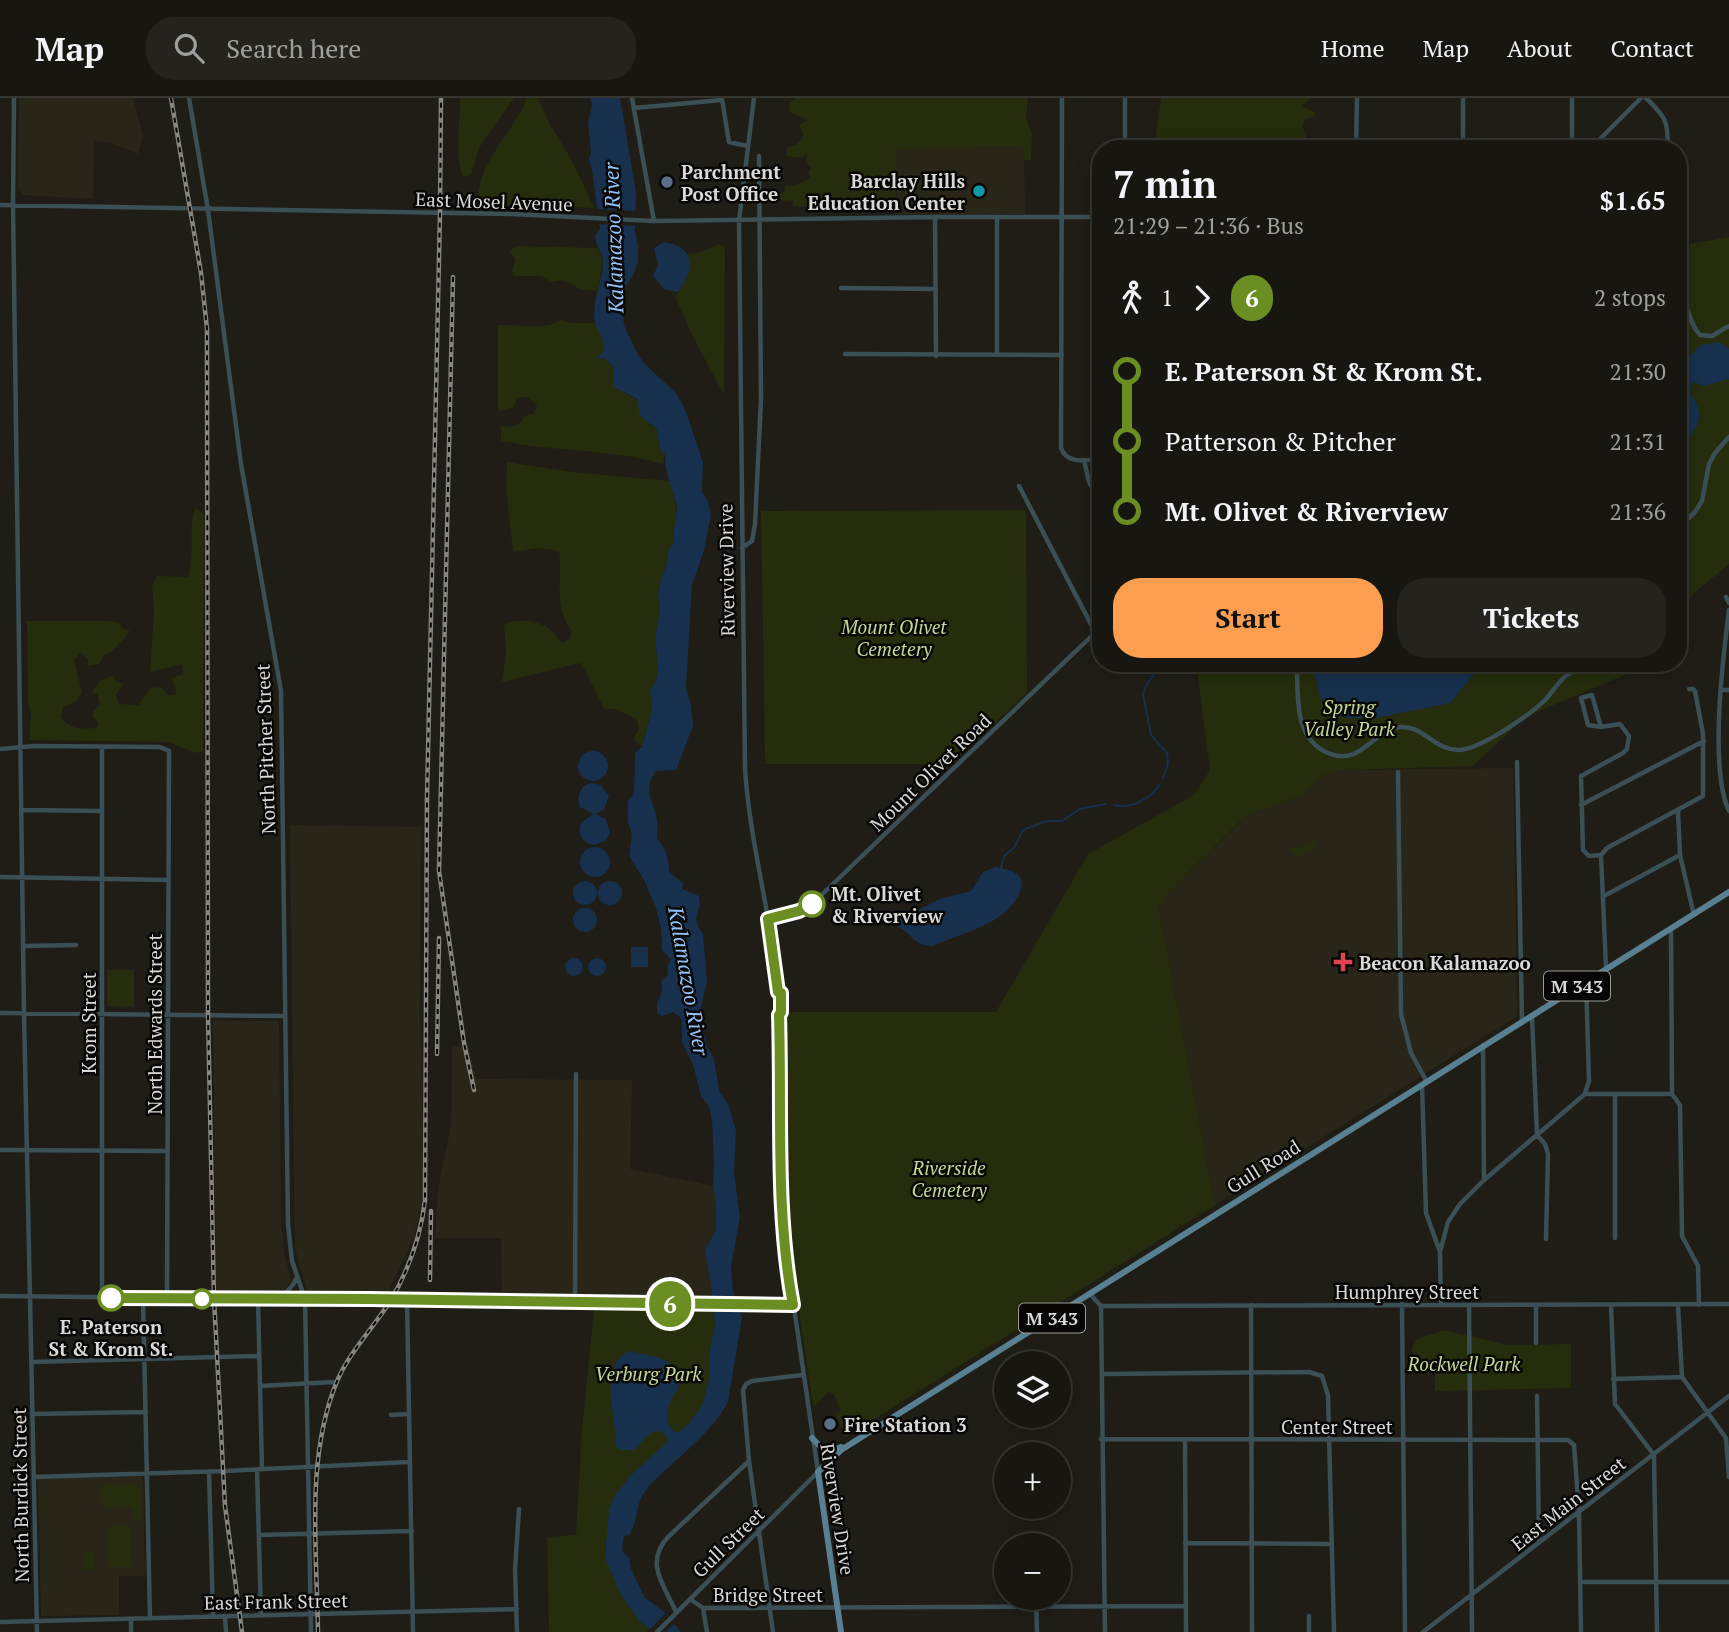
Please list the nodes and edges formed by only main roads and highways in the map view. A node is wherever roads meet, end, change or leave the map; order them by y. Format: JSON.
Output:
{"nodes":[{"id":1,"x":1729,"y":892,"type":"edge"},
{"id":2,"x":811,"y":1438,"type":"road end"},
{"id":3,"x":853,"y":1443,"type":"junction"},
{"id":4,"x":818,"y":1472,"type":"joint"},
{"id":5,"x":841,"y":1632,"type":"edge"}],
"edges":[{"from":1,"to":3,"type":"main road","name":"Gull Road","number":"M 343"},
{"from":2,"to":3,"type":"main road"},
{"from":3,"to":4,"type":"main road","name":"Gull Road","number":"M 343"},
{"from":4,"to":5,"type":"main road","name":"Riverview Drive"}]}
